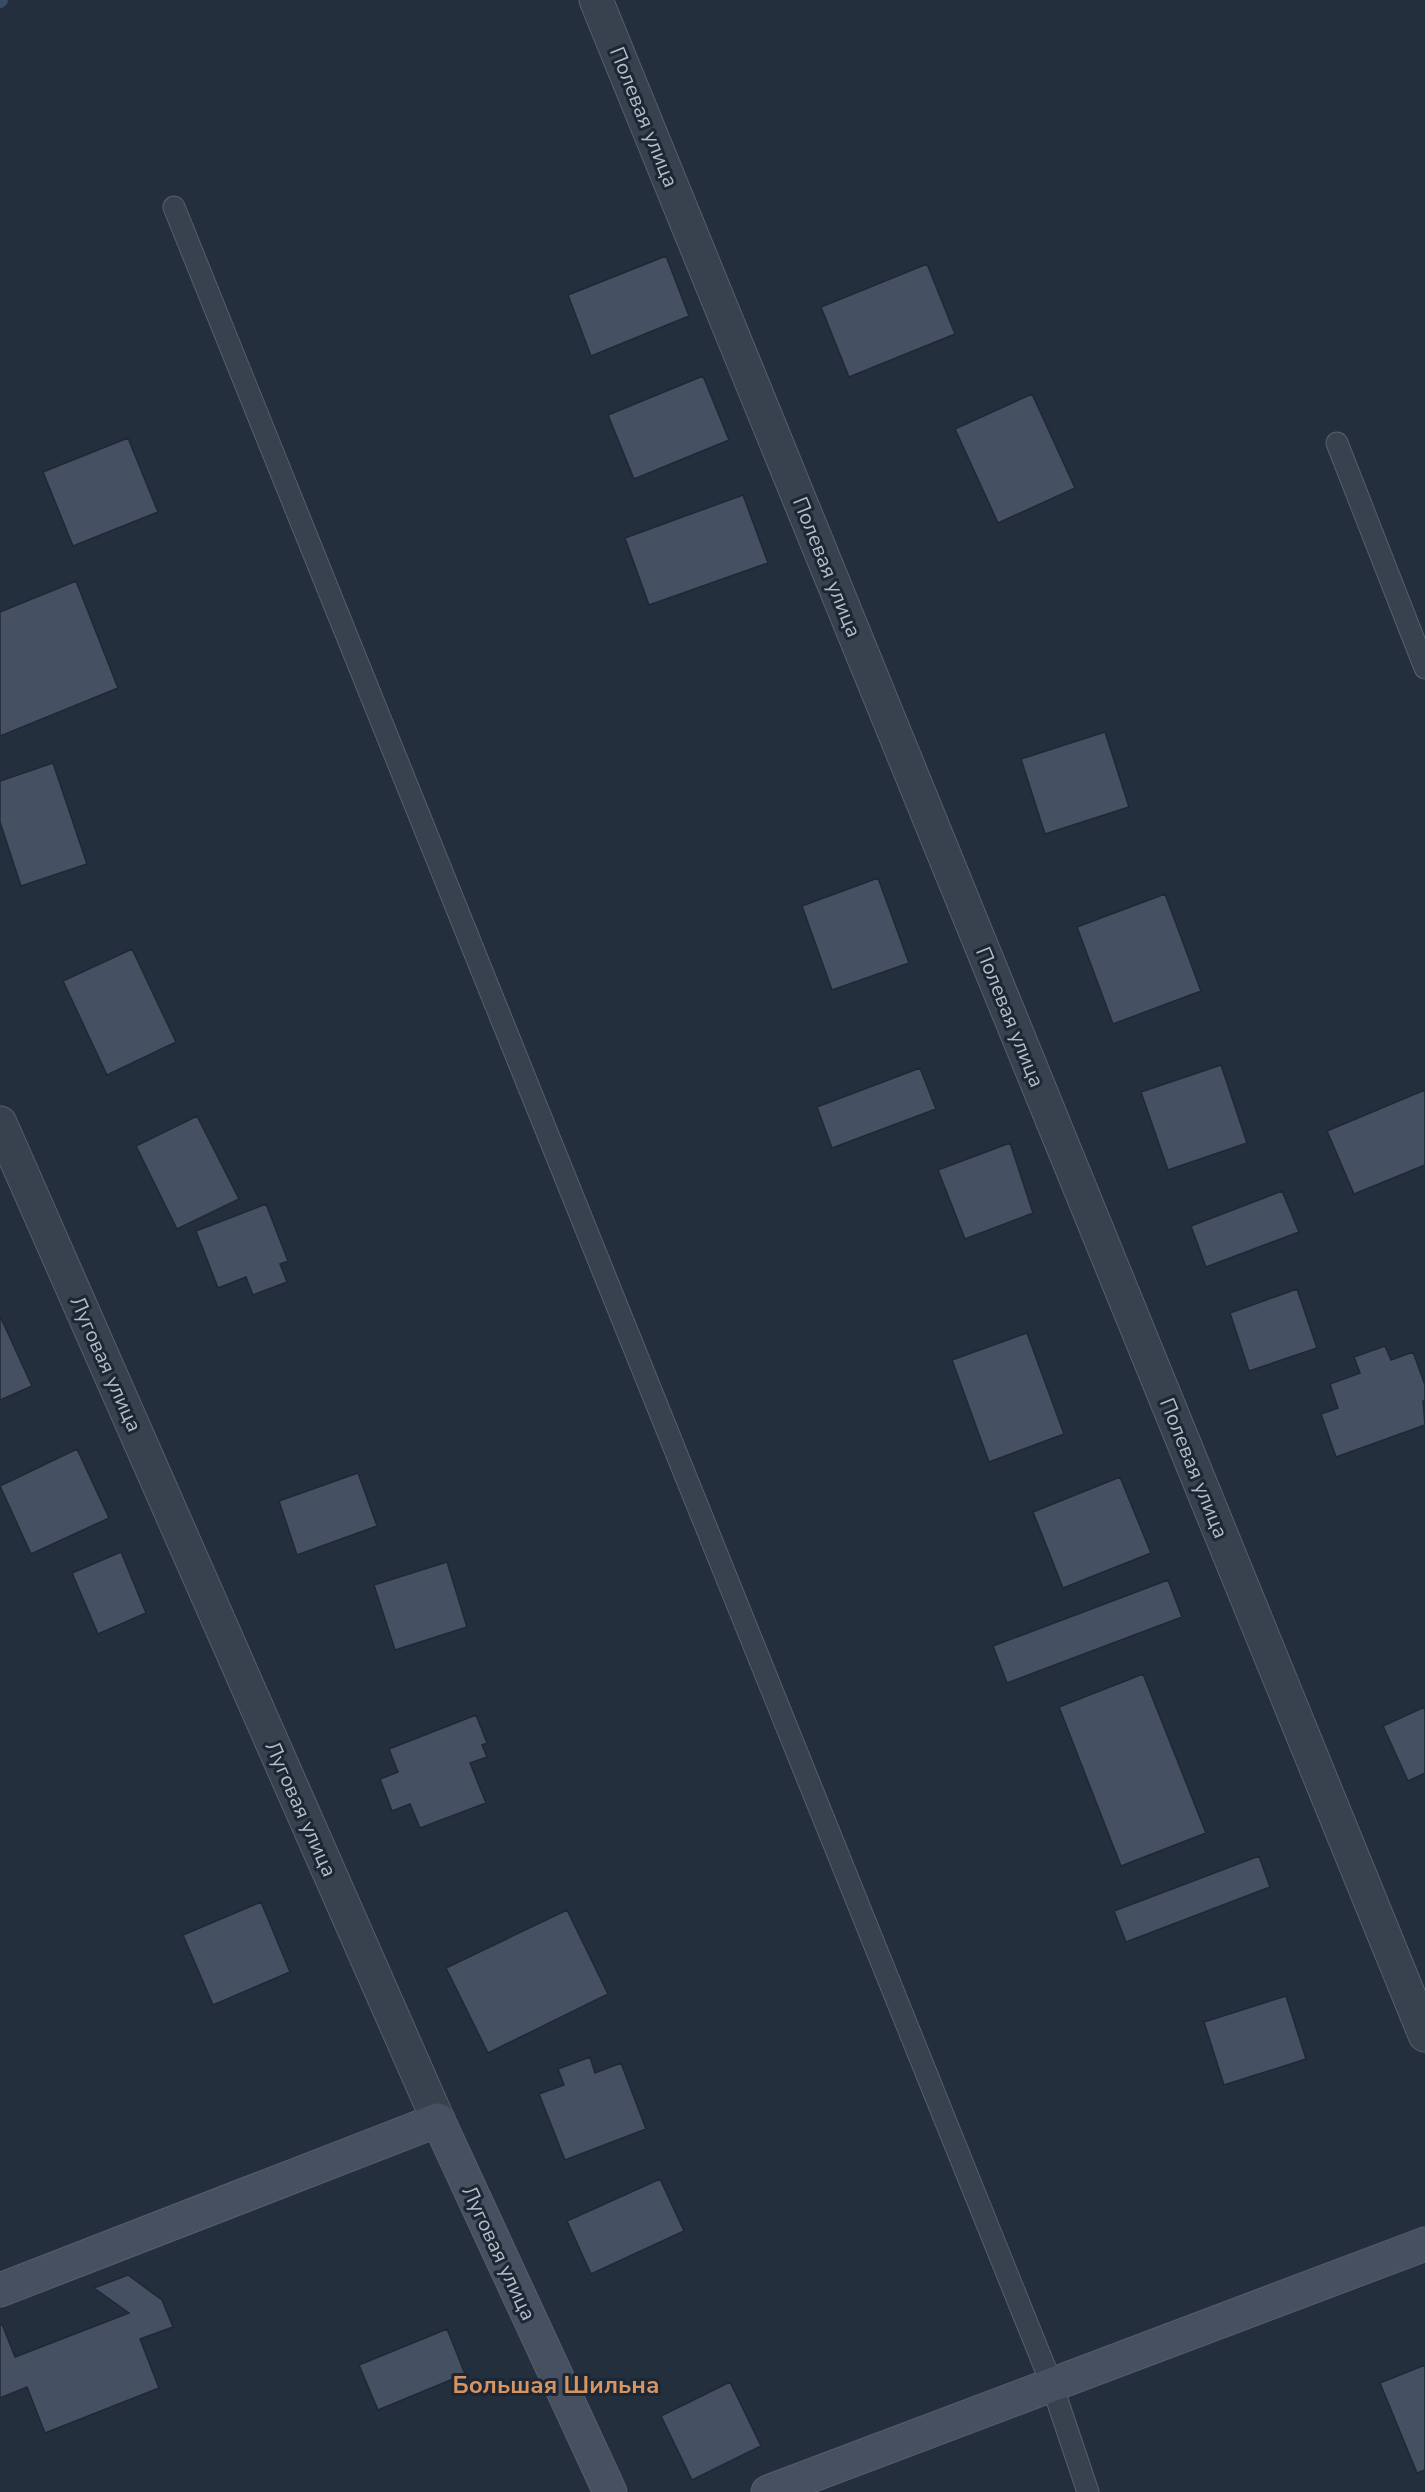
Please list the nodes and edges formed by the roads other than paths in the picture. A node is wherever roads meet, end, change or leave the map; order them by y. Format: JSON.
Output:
{"nodes":[{"id":1,"x":596,"y":0,"type":"edge"},
{"id":2,"x":174,"y":207,"type":"dead end"},
{"id":3,"x":1337,"y":443,"type":"dead end"},
{"id":4,"x":1425,"y":668,"type":"edge"},
{"id":5,"x":0,"y":1123,"type":"edge"},
{"id":6,"x":1425,"y":2035,"type":"edge"},
{"id":7,"x":438,"y":2120,"type":"junction"},
{"id":8,"x":1425,"y":2244,"type":"edge"},
{"id":9,"x":0,"y":2290,"type":"edge"},
{"id":10,"x":1052,"y":2385,"type":"junction"},
{"id":11,"x":610,"y":2492,"type":"edge"},
{"id":12,"x":768,"y":2492,"type":"edge"},
{"id":13,"x":1088,"y":2492,"type":"edge"}],
"edges":[{"from":1,"to":6,"type":"street","name":"Полевая улица"},
{"from":2,"to":10,"type":"lane"},
{"from":3,"to":4,"type":"lane"},
{"from":5,"to":7,"type":"street","name":"Луговая улица"},
{"from":7,"to":9,"type":"street"},
{"from":7,"to":11,"type":"street","name":"Луговая улица"},
{"from":8,"to":10,"type":"street"},
{"from":10,"to":12,"type":"street"},
{"from":10,"to":13,"type":"lane"}]}
